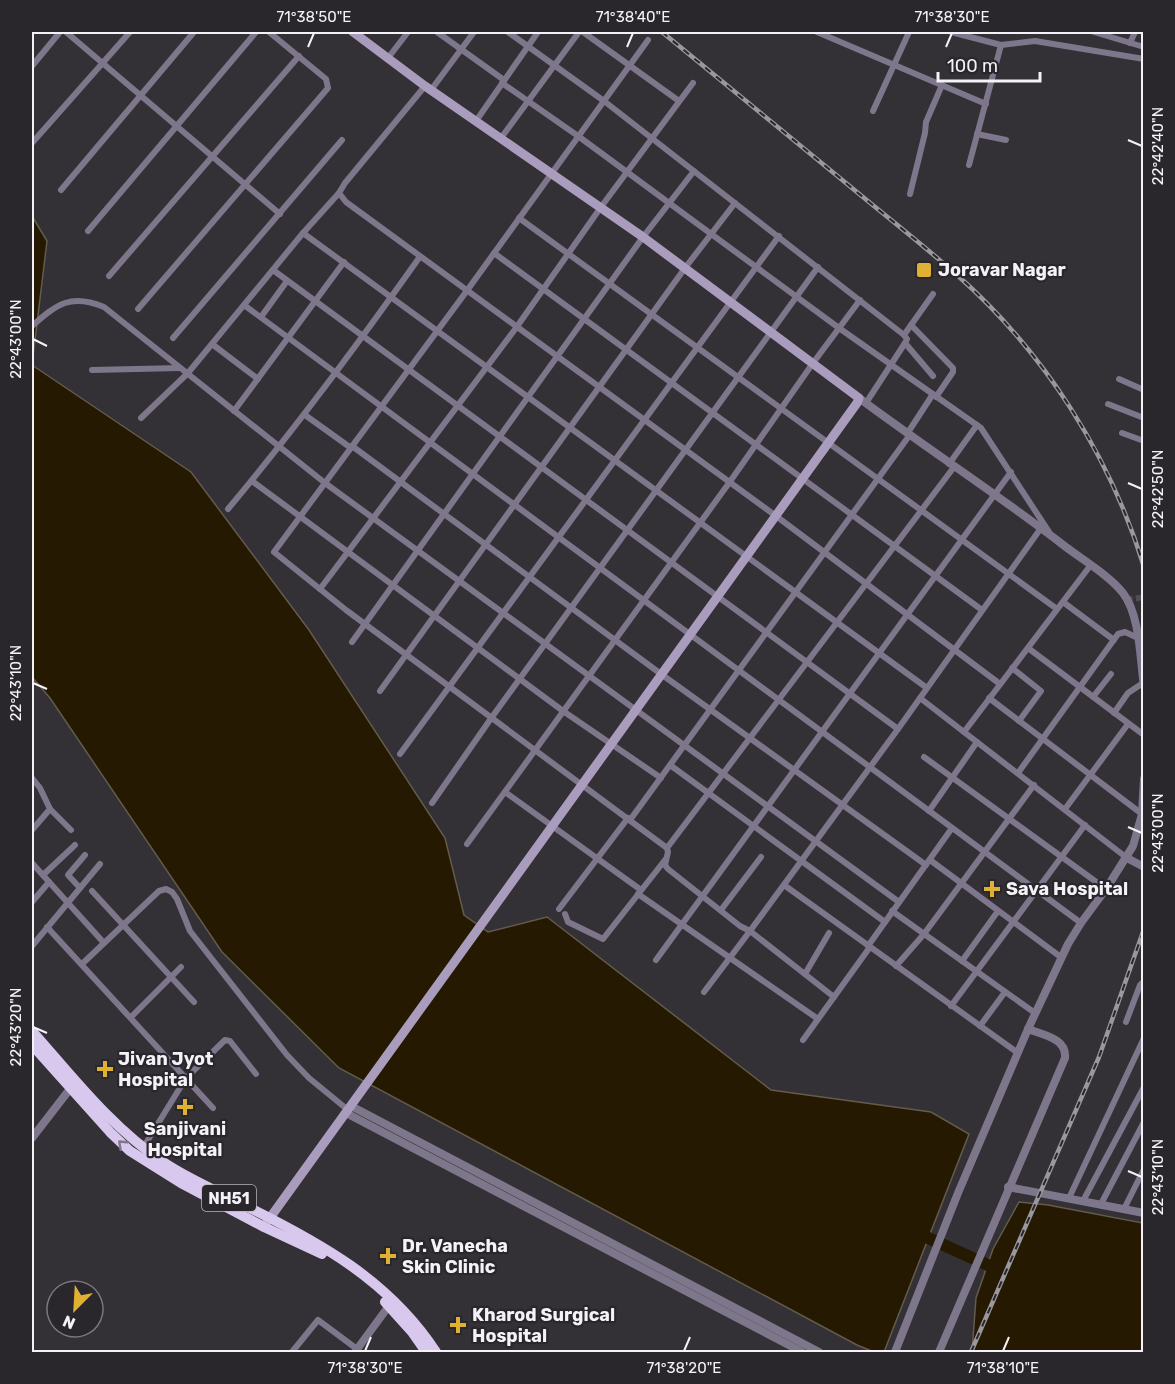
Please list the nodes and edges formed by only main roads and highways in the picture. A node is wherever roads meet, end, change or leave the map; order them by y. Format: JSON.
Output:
{"nodes":[{"id":1,"x":353,"y":32,"type":"edge"},
{"id":2,"x":32,"y":1031,"type":"edge"},
{"id":3,"x":32,"y":1045,"type":"edge"},
{"id":4,"x":73,"y":1086,"type":"junction"},
{"id":5,"x":267,"y":1222,"type":"junction"},
{"id":6,"x":391,"y":1303,"type":"junction"},
{"id":7,"x":426,"y":1353,"type":"edge"},
{"id":8,"x":436,"y":1353,"type":"edge"}],
"edges":[{"from":1,"to":5,"type":"main road"},
{"from":2,"to":4,"type":"highway","number":"NH51"},
{"from":3,"to":4,"type":"highway","number":"NH51"},
{"from":4,"to":5,"type":"highway","number":"NH51"},
{"from":5,"to":4,"type":"highway","number":"NH51","one_way":true},
{"from":5,"to":6,"type":"highway","number":"NH51"},
{"from":6,"to":7,"type":"highway","number":"NH51"},
{"from":6,"to":8,"type":"highway","number":"NH51"}]}
